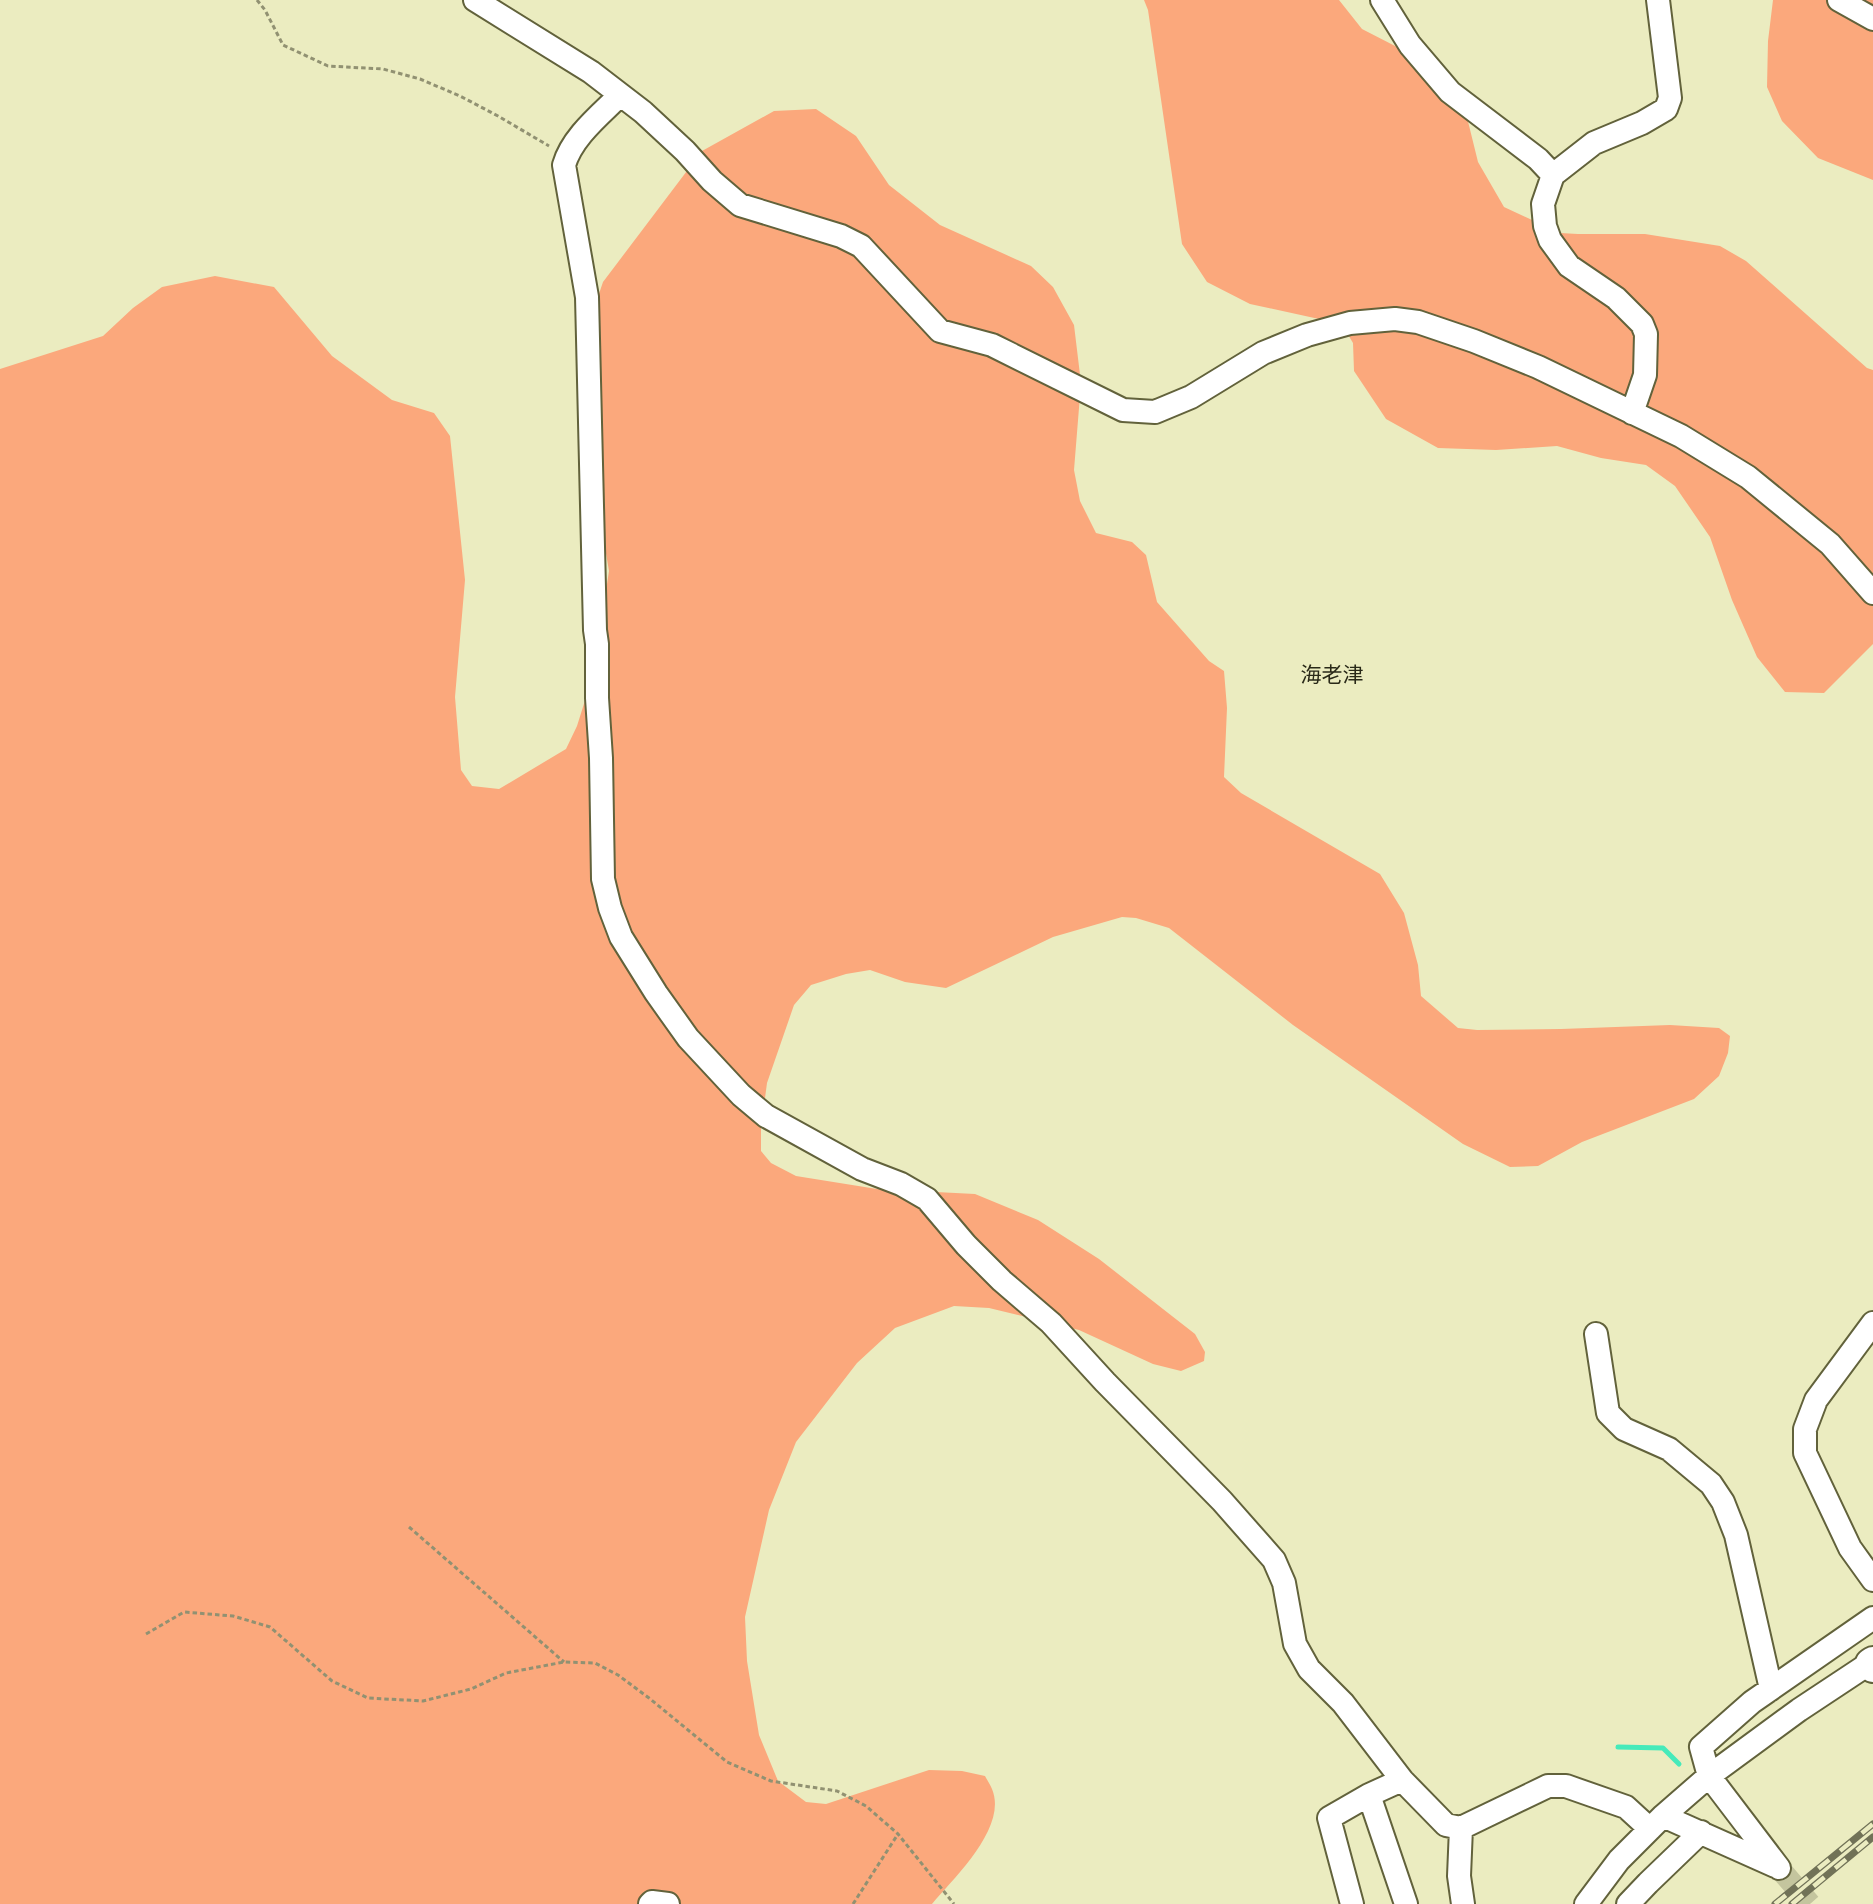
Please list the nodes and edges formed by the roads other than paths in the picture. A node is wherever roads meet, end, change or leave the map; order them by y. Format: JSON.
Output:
{"nodes":[{"id":1,"x":475,"y":0,"type":"edge"},
{"id":2,"x":1382,"y":0,"type":"edge"},
{"id":3,"x":1658,"y":0,"type":"edge"},
{"id":4,"x":1839,"y":0,"type":"edge"},
{"id":5,"x":1873,"y":19,"type":"edge"},
{"id":6,"x":620,"y":95,"type":"junction"},
{"id":7,"x":1553,"y":175,"type":"junction"},
{"id":8,"x":1632,"y":413,"type":"junction"},
{"id":9,"x":1873,"y":593,"type":"edge"},
{"id":10,"x":1873,"y":1323,"type":"edge"},
{"id":11,"x":1596,"y":1334,"type":"dead end"},
{"id":12,"x":1873,"y":1580,"type":"edge"},
{"id":13,"x":1873,"y":1617,"type":"edge"},
{"id":14,"x":1872,"y":1664,"type":"edge"},
{"id":15,"x":1771,"y":1689,"type":"junction"},
{"id":16,"x":1709,"y":1776,"type":"junction"},
{"id":17,"x":1402,"y":1780,"type":"junction"},
{"id":18,"x":1369,"y":1796,"type":"junction"},
{"id":19,"x":1657,"y":1822,"type":"junction"},
{"id":20,"x":1461,"y":1828,"type":"junction"},
{"id":21,"x":1701,"y":1832,"type":"junction"},
{"id":22,"x":1619,"y":1860,"type":"junction"},
{"id":23,"x":1648,"y":1883,"type":"junction"},
{"id":24,"x":650,"y":1904,"type":"edge"},
{"id":25,"x":668,"y":1904,"type":"edge"},
{"id":26,"x":1352,"y":1904,"type":"edge"},
{"id":27,"x":1406,"y":1904,"type":"edge"},
{"id":28,"x":1463,"y":1904,"type":"edge"},
{"id":29,"x":1586,"y":1904,"type":"edge"},
{"id":30,"x":1629,"y":1904,"type":"edge"}],
"edges":[{"from":1,"to":6,"type":"street"},
{"from":2,"to":7,"type":"street"},
{"from":3,"to":7,"type":"street"},
{"from":4,"to":5,"type":"street"},
{"from":6,"to":8,"type":"street"},
{"from":6,"to":17,"type":"street"},
{"from":7,"to":8,"type":"street"},
{"from":8,"to":9,"type":"street"},
{"from":10,"to":12,"type":"street"},
{"from":11,"to":15,"type":"street"},
{"from":13,"to":15,"type":"street"},
{"from":14,"to":16,"type":"street"},
{"from":15,"to":16,"type":"street"},
{"from":16,"to":19,"type":"street"},
{"from":16,"to":21,"type":"street"},
{"from":17,"to":18,"type":"street"},
{"from":17,"to":20,"type":"street"},
{"from":18,"to":26,"type":"street"},
{"from":18,"to":27,"type":"street"},
{"from":19,"to":20,"type":"street"},
{"from":19,"to":21,"type":"street"},
{"from":19,"to":22,"type":"street"},
{"from":20,"to":28,"type":"street"},
{"from":21,"to":23,"type":"street"},
{"from":22,"to":23,"type":"street"},
{"from":22,"to":29,"type":"street"},
{"from":23,"to":30,"type":"street"},
{"from":24,"to":25,"type":"street"}]}
